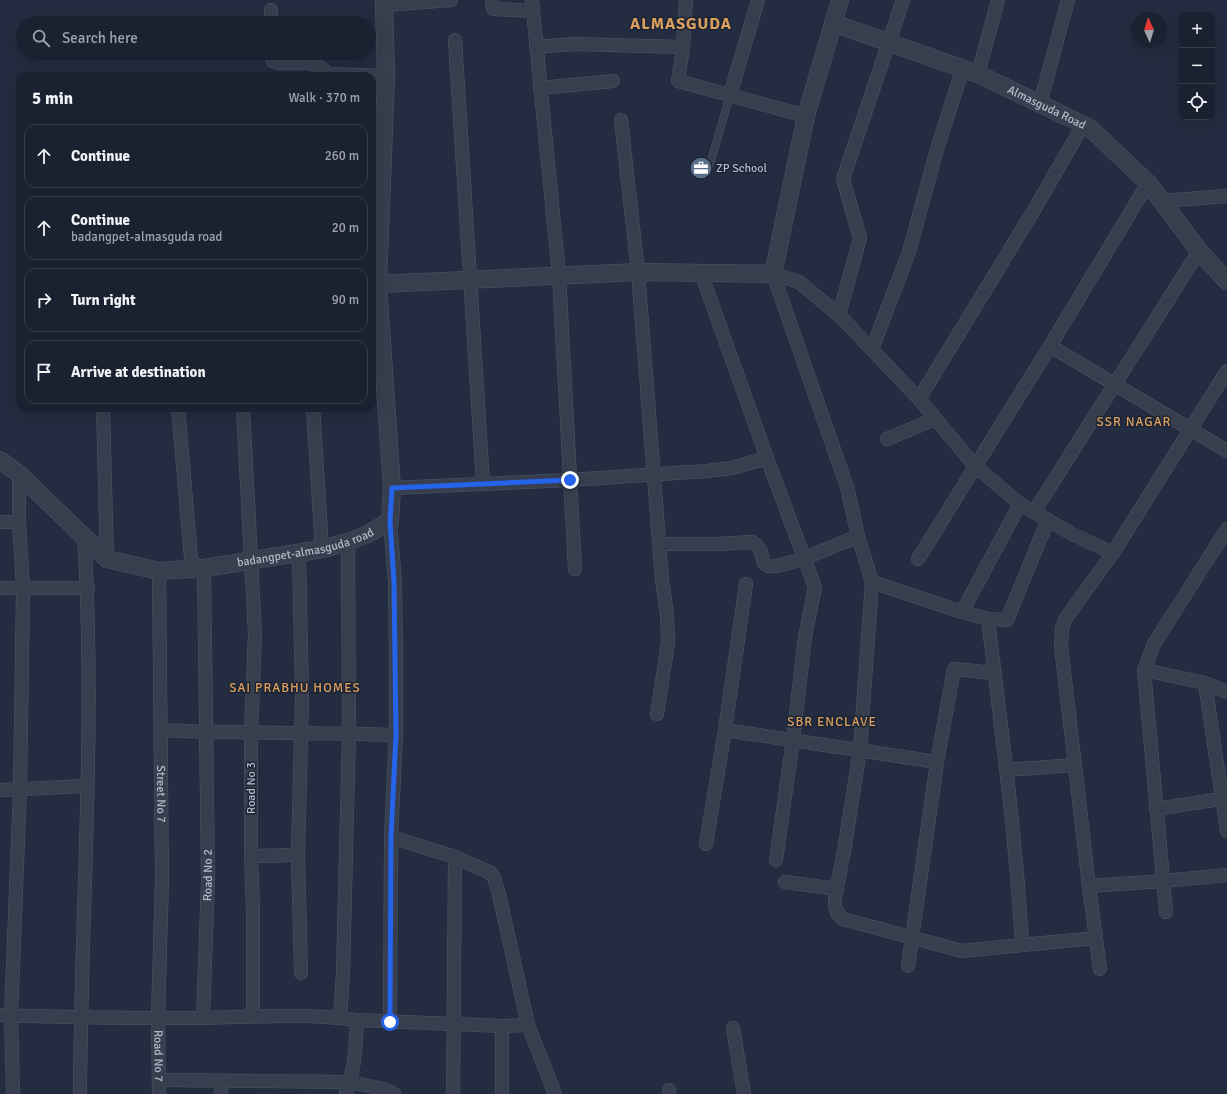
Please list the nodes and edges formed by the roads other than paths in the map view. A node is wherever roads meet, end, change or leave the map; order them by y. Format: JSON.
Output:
{"nodes":[{"id":1,"x":451,"y":0,"type":"edge"},
{"id":2,"x":492,"y":0,"type":"edge"},
{"id":3,"x":686,"y":0,"type":"edge"},
{"id":4,"x":758,"y":0,"type":"edge"},
{"id":5,"x":840,"y":0,"type":"edge"},
{"id":6,"x":903,"y":0,"type":"edge"},
{"id":7,"x":998,"y":0,"type":"edge"},
{"id":8,"x":1068,"y":0,"type":"edge"},
{"id":9,"x":385,"y":3,"type":"edge"},
{"id":10,"x":532,"y":5,"type":"edge"},
{"id":11,"x":271,"y":10,"type":"dead end"},
{"id":12,"x":271,"y":16,"type":"edge"},
{"id":13,"x":833,"y":23,"type":"junction"},
{"id":14,"x":455,"y":40,"type":"dead end"},
{"id":15,"x":889,"y":42,"type":"junction"},
{"id":16,"x":536,"y":47,"type":"junction"},
{"id":17,"x":683,"y":47,"type":"junction"},
{"id":18,"x":273,"y":60,"type":"edge"},
{"id":19,"x":971,"y":71,"type":"junction"},
{"id":20,"x":327,"y":72,"type":"edge"},
{"id":21,"x":376,"y":76,"type":"edge"},
{"id":22,"x":386,"y":76,"type":"junction"},
{"id":23,"x":613,"y":81,"type":"dead end"},
{"id":24,"x":540,"y":88,"type":"junction"},
{"id":25,"x":730,"y":95,"type":"junction"},
{"id":26,"x":1040,"y":104,"type":"junction"},
{"id":27,"x":806,"y":116,"type":"junction"},
{"id":28,"x":621,"y":120,"type":"dead end"},
{"id":29,"x":1083,"y":125,"type":"junction"},
{"id":30,"x":710,"y":164,"type":"dead end"},
{"id":31,"x":1148,"y":183,"type":"junction"},
{"id":32,"x":1227,"y":196,"type":"edge"},
{"id":33,"x":1161,"y":201,"type":"junction"},
{"id":34,"x":1199,"y":251,"type":"junction"},
{"id":35,"x":638,"y":272,"type":"junction"},
{"id":36,"x":702,"y":273,"type":"junction"},
{"id":37,"x":773,"y":274,"type":"junction"},
{"id":38,"x":559,"y":275,"type":"junction"},
{"id":39,"x":471,"y":280,"type":"junction"},
{"id":40,"x":1227,"y":281,"type":"edge"},
{"id":41,"x":378,"y":284,"type":"junction"},
{"id":42,"x":839,"y":315,"type":"junction"},
{"id":43,"x":1050,"y":346,"type":"junction"},
{"id":44,"x":872,"y":349,"type":"junction"},
{"id":45,"x":1227,"y":371,"type":"edge"},
{"id":46,"x":378,"y":372,"type":"edge"},
{"id":47,"x":1114,"y":384,"type":"junction"},
{"id":48,"x":919,"y":399,"type":"junction"},
{"id":49,"x":103,"y":412,"type":"edge"},
{"id":50,"x":178,"y":412,"type":"edge"},
{"id":51,"x":243,"y":412,"type":"edge"},
{"id":52,"x":313,"y":412,"type":"edge"},
{"id":53,"x":935,"y":419,"type":"junction"},
{"id":54,"x":1190,"y":430,"type":"junction"},
{"id":55,"x":887,"y":438,"type":"dead end"},
{"id":56,"x":1227,"y":451,"type":"edge"},
{"id":57,"x":767,"y":458,"type":"junction"},
{"id":58,"x":0,"y":460,"type":"edge"},
{"id":59,"x":975,"y":466,"type":"junction"},
{"id":60,"x":19,"y":474,"type":"junction"},
{"id":61,"x":654,"y":475,"type":"junction"},
{"id":62,"x":570,"y":480,"type":"junction"},
{"id":63,"x":483,"y":483,"type":"junction"},
{"id":64,"x":392,"y":488,"type":"junction"},
{"id":65,"x":1020,"y":504,"type":"junction"},
{"id":66,"x":1034,"y":512,"type":"junction"},
{"id":67,"x":1048,"y":520,"type":"junction"},
{"id":68,"x":390,"y":521,"type":"junction"},
{"id":69,"x":0,"y":522,"type":"edge"},
{"id":70,"x":19,"y":522,"type":"junction"},
{"id":71,"x":1227,"y":529,"type":"edge"},
{"id":72,"x":858,"y":536,"type":"junction"},
{"id":73,"x":84,"y":537,"type":"junction"},
{"id":74,"x":348,"y":542,"type":"junction"},
{"id":75,"x":660,"y":544,"type":"junction"},
{"id":76,"x":322,"y":549,"type":"junction"},
{"id":77,"x":298,"y":553,"type":"junction"},
{"id":78,"x":1113,"y":553,"type":"junction"},
{"id":79,"x":804,"y":558,"type":"junction"},
{"id":80,"x":107,"y":559,"type":"junction"},
{"id":81,"x":918,"y":559,"type":"dead end"},
{"id":82,"x":252,"y":561,"type":"junction"},
{"id":83,"x":198,"y":568,"type":"junction"},
{"id":84,"x":575,"y":569,"type":"dead end"},
{"id":85,"x":159,"y":571,"type":"junction"},
{"id":86,"x":872,"y":582,"type":"junction"},
{"id":87,"x":746,"y":584,"type":"dead end"},
{"id":88,"x":0,"y":588,"type":"edge"},
{"id":89,"x":23,"y":588,"type":"junction"},
{"id":90,"x":88,"y":588,"type":"junction"},
{"id":91,"x":962,"y":612,"type":"junction"},
{"id":92,"x":988,"y":619,"type":"junction"},
{"id":93,"x":1144,"y":670,"type":"junction"},
{"id":94,"x":995,"y":673,"type":"junction"},
{"id":95,"x":1205,"y":683,"type":"junction"},
{"id":96,"x":1227,"y":692,"type":"edge"},
{"id":97,"x":657,"y":714,"type":"dead end"},
{"id":98,"x":161,"y":730,"type":"junction"},
{"id":99,"x":725,"y":730,"type":"junction"},
{"id":100,"x":206,"y":732,"type":"junction"},
{"id":101,"x":251,"y":732,"type":"junction"},
{"id":102,"x":300,"y":733,"type":"junction"},
{"id":103,"x":349,"y":733,"type":"junction"},
{"id":104,"x":396,"y":735,"type":"junction"},
{"id":105,"x":793,"y":740,"type":"junction"},
{"id":106,"x":860,"y":750,"type":"junction"},
{"id":107,"x":938,"y":762,"type":"junction"},
{"id":108,"x":1075,"y":765,"type":"junction"},
{"id":109,"x":1006,"y":770,"type":"junction"},
{"id":110,"x":88,"y":786,"type":"junction"},
{"id":111,"x":0,"y":790,"type":"edge"},
{"id":112,"x":20,"y":790,"type":"junction"},
{"id":113,"x":1224,"y":798,"type":"edge"},
{"id":114,"x":1156,"y":809,"type":"junction"},
{"id":115,"x":1227,"y":831,"type":"edge"},
{"id":116,"x":391,"y":837,"type":"junction"},
{"id":117,"x":706,"y":844,"type":"dead end"},
{"id":118,"x":298,"y":855,"type":"junction"},
{"id":119,"x":251,"y":856,"type":"junction"},
{"id":120,"x":455,"y":857,"type":"junction"},
{"id":121,"x":776,"y":860,"type":"dead end"},
{"id":122,"x":1227,"y":875,"type":"edge"},
{"id":123,"x":1163,"y":881,"type":"junction"},
{"id":124,"x":785,"y":882,"type":"dead end"},
{"id":125,"x":1089,"y":886,"type":"junction"},
{"id":126,"x":837,"y":889,"type":"junction"},
{"id":127,"x":1166,"y":912,"type":"dead end"},
{"id":128,"x":912,"y":937,"type":"junction"},
{"id":129,"x":1096,"y":938,"type":"junction"},
{"id":130,"x":1022,"y":945,"type":"junction"},
{"id":131,"x":908,"y":966,"type":"dead end"},
{"id":132,"x":1100,"y":969,"type":"dead end"},
{"id":133,"x":301,"y":973,"type":"dead end"},
{"id":134,"x":6,"y":1015,"type":"edge"},
{"id":135,"x":253,"y":1016,"type":"junction"},
{"id":136,"x":80,"y":1017,"type":"junction"},
{"id":137,"x":158,"y":1017,"type":"junction"},
{"id":138,"x":203,"y":1018,"type":"junction"},
{"id":139,"x":340,"y":1018,"type":"junction"},
{"id":140,"x":357,"y":1020,"type":"junction"},
{"id":141,"x":390,"y":1022,"type":"junction"},
{"id":142,"x":453,"y":1024,"type":"junction"},
{"id":143,"x":528,"y":1025,"type":"junction"},
{"id":144,"x":502,"y":1026,"type":"junction"},
{"id":145,"x":733,"y":1028,"type":"dead end"},
{"id":146,"x":160,"y":1080,"type":"junction"},
{"id":147,"x":221,"y":1088,"type":"edge"},
{"id":148,"x":272,"y":1088,"type":"edge"},
{"id":149,"x":347,"y":1088,"type":"edge"},
{"id":150,"x":13,"y":1094,"type":"edge"},
{"id":151,"x":80,"y":1094,"type":"edge"},
{"id":152,"x":159,"y":1094,"type":"edge"},
{"id":153,"x":394,"y":1094,"type":"edge"},
{"id":154,"x":453,"y":1094,"type":"edge"},
{"id":155,"x":502,"y":1094,"type":"edge"},
{"id":156,"x":555,"y":1094,"type":"edge"},
{"id":157,"x":744,"y":1094,"type":"edge"}],
"edges":[{"from":1,"to":9,"type":"street"},
{"from":2,"to":10,"type":"street"},
{"from":3,"to":17,"type":"street"},
{"from":4,"to":25,"type":"street"},
{"from":5,"to":13,"type":"street"},
{"from":6,"to":15,"type":"street"},
{"from":7,"to":19,"type":"street"},
{"from":8,"to":26,"type":"street"},
{"from":9,"to":22,"type":"street"},
{"from":10,"to":16,"type":"street"},
{"from":11,"to":12,"type":"street"},
{"from":13,"to":15,"type":"street","name":"Almasguda Road"},
{"from":13,"to":27,"type":"street"},
{"from":14,"to":39,"type":"street"},
{"from":15,"to":19,"type":"street","name":"Almasguda Road"},
{"from":15,"to":42,"type":"street"},
{"from":16,"to":17,"type":"street"},
{"from":16,"to":24,"type":"street"},
{"from":17,"to":25,"type":"street"},
{"from":18,"to":20,"type":"street"},
{"from":19,"to":26,"type":"street","name":"Almasguda Road"},
{"from":19,"to":44,"type":"street"},
{"from":21,"to":22,"type":"street"},
{"from":22,"to":41,"type":"street"},
{"from":23,"to":24,"type":"street"},
{"from":24,"to":38,"type":"street"},
{"from":25,"to":27,"type":"street"},
{"from":25,"to":30,"type":"lane"},
{"from":26,"to":29,"type":"street","name":"Almasguda Road"},
{"from":27,"to":37,"type":"street"},
{"from":28,"to":35,"type":"street"},
{"from":29,"to":31,"type":"street","name":"Almasguda Road"},
{"from":29,"to":48,"type":"street"},
{"from":31,"to":33,"type":"street","name":"Almasguda Road"},
{"from":31,"to":43,"type":"street"},
{"from":32,"to":33,"type":"street"},
{"from":33,"to":34,"type":"street","name":"Almasguda Road"},
{"from":34,"to":40,"type":"street","name":"Almasguda Road"},
{"from":34,"to":47,"type":"street"},
{"from":35,"to":36,"type":"street"},
{"from":35,"to":38,"type":"street"},
{"from":35,"to":61,"type":"street"},
{"from":36,"to":37,"type":"street"},
{"from":36,"to":57,"type":"street"},
{"from":37,"to":42,"type":"street"},
{"from":37,"to":72,"type":"street"},
{"from":38,"to":39,"type":"street"},
{"from":38,"to":62,"type":"street"},
{"from":39,"to":41,"type":"street"},
{"from":39,"to":63,"type":"street"},
{"from":41,"to":46,"type":"street"},
{"from":42,"to":44,"type":"street"},
{"from":43,"to":47,"type":"street"},
{"from":43,"to":59,"type":"street"},
{"from":44,"to":48,"type":"street"},
{"from":45,"to":54,"type":"street"},
{"from":46,"to":64,"type":"street"},
{"from":47,"to":54,"type":"street"},
{"from":47,"to":66,"type":"street"},
{"from":48,"to":53,"type":"street"},
{"from":49,"to":80,"type":"street"},
{"from":50,"to":83,"type":"street","name":"Road No 2"},
{"from":51,"to":82,"type":"street","name":"Road No 3"},
{"from":52,"to":76,"type":"street"},
{"from":53,"to":55,"type":"street"},
{"from":53,"to":59,"type":"street"},
{"from":54,"to":56,"type":"street"},
{"from":54,"to":78,"type":"street"},
{"from":57,"to":61,"type":"street"},
{"from":57,"to":79,"type":"street"},
{"from":58,"to":60,"type":"street"},
{"from":59,"to":65,"type":"street"},
{"from":59,"to":81,"type":"street"},
{"from":60,"to":70,"type":"street"},
{"from":60,"to":73,"type":"street"},
{"from":61,"to":62,"type":"street"},
{"from":61,"to":75,"type":"street"},
{"from":62,"to":63,"type":"street"},
{"from":62,"to":84,"type":"street"},
{"from":63,"to":64,"type":"street"},
{"from":64,"to":68,"type":"street"},
{"from":65,"to":66,"type":"street"},
{"from":65,"to":91,"type":"street"},
{"from":66,"to":67,"type":"street"},
{"from":67,"to":78,"type":"street"},
{"from":67,"to":92,"type":"street"},
{"from":68,"to":74,"type":"street","name":"badangpet-almasguda road"},
{"from":68,"to":104,"type":"street"},
{"from":69,"to":70,"type":"street"},
{"from":70,"to":89,"type":"street"},
{"from":71,"to":93,"type":"street"},
{"from":72,"to":79,"type":"street"},
{"from":72,"to":86,"type":"street"},
{"from":73,"to":80,"type":"street"},
{"from":73,"to":90,"type":"street"},
{"from":74,"to":76,"type":"street","name":"badangpet-almasguda road"},
{"from":74,"to":103,"type":"street"},
{"from":75,"to":79,"type":"street"},
{"from":75,"to":97,"type":"street"},
{"from":76,"to":77,"type":"street","name":"badangpet-almasguda road"},
{"from":77,"to":82,"type":"street","name":"badangpet-almasguda road"},
{"from":77,"to":102,"type":"street"},
{"from":78,"to":108,"type":"street"},
{"from":79,"to":105,"type":"street"},
{"from":80,"to":85,"type":"street","name":"badangpet-almasguda road"},
{"from":82,"to":83,"type":"street","name":"badangpet-almasguda road"},
{"from":82,"to":101,"type":"street","name":"Road No 3"},
{"from":83,"to":85,"type":"street","name":"badangpet-almasguda road"},
{"from":83,"to":100,"type":"street","name":"Road No 2"},
{"from":85,"to":98,"type":"street","name":"Street No 7"},
{"from":86,"to":91,"type":"street"},
{"from":86,"to":106,"type":"street"},
{"from":87,"to":99,"type":"street"},
{"from":88,"to":89,"type":"street"},
{"from":89,"to":90,"type":"street"},
{"from":89,"to":112,"type":"street"},
{"from":90,"to":110,"type":"street"},
{"from":91,"to":92,"type":"street"},
{"from":92,"to":94,"type":"street"},
{"from":93,"to":95,"type":"street"},
{"from":93,"to":114,"type":"street"},
{"from":94,"to":107,"type":"street"},
{"from":94,"to":109,"type":"street"},
{"from":95,"to":96,"type":"street"},
{"from":95,"to":113,"type":"street"},
{"from":98,"to":100,"type":"street"},
{"from":98,"to":137,"type":"street","name":"Street No 7"},
{"from":99,"to":105,"type":"street"},
{"from":99,"to":117,"type":"street"},
{"from":100,"to":101,"type":"street"},
{"from":100,"to":138,"type":"street","name":"Road No 2"},
{"from":101,"to":102,"type":"street"},
{"from":101,"to":119,"type":"street","name":"Road No 3"},
{"from":102,"to":103,"type":"street"},
{"from":102,"to":118,"type":"street"},
{"from":103,"to":104,"type":"street"},
{"from":103,"to":139,"type":"street"},
{"from":104,"to":116,"type":"street"},
{"from":105,"to":106,"type":"street"},
{"from":105,"to":121,"type":"street"},
{"from":106,"to":107,"type":"street"},
{"from":106,"to":126,"type":"street"},
{"from":107,"to":128,"type":"street"},
{"from":108,"to":109,"type":"street"},
{"from":108,"to":125,"type":"street"},
{"from":109,"to":130,"type":"street"},
{"from":110,"to":112,"type":"street"},
{"from":110,"to":136,"type":"street"},
{"from":111,"to":112,"type":"street"},
{"from":112,"to":134,"type":"street"},
{"from":113,"to":114,"type":"street"},
{"from":113,"to":115,"type":"street"},
{"from":114,"to":123,"type":"street"},
{"from":116,"to":120,"type":"street"},
{"from":116,"to":141,"type":"street"},
{"from":118,"to":119,"type":"street"},
{"from":118,"to":133,"type":"street"},
{"from":119,"to":135,"type":"street","name":"Road No 3"},
{"from":120,"to":142,"type":"street"},
{"from":120,"to":143,"type":"street"},
{"from":122,"to":123,"type":"street"},
{"from":123,"to":125,"type":"street"},
{"from":123,"to":127,"type":"street"},
{"from":124,"to":126,"type":"street"},
{"from":125,"to":129,"type":"street"},
{"from":126,"to":128,"type":"street"},
{"from":128,"to":130,"type":"street"},
{"from":128,"to":131,"type":"street"},
{"from":129,"to":130,"type":"street"},
{"from":129,"to":132,"type":"street"},
{"from":134,"to":136,"type":"street"},
{"from":134,"to":150,"type":"street"},
{"from":135,"to":138,"type":"street"},
{"from":135,"to":139,"type":"street"},
{"from":136,"to":137,"type":"street"},
{"from":136,"to":151,"type":"street"},
{"from":137,"to":138,"type":"street"},
{"from":137,"to":146,"type":"street","name":"Road No 7"},
{"from":139,"to":140,"type":"street"},
{"from":140,"to":141,"type":"street"},
{"from":140,"to":149,"type":"street"},
{"from":141,"to":142,"type":"street"},
{"from":142,"to":144,"type":"street"},
{"from":142,"to":154,"type":"street"},
{"from":143,"to":144,"type":"street"},
{"from":143,"to":156,"type":"street"},
{"from":144,"to":155,"type":"street"},
{"from":145,"to":157,"type":"street"},
{"from":146,"to":147,"type":"street"},
{"from":146,"to":152,"type":"street","name":"Road No 7"},
{"from":147,"to":148,"type":"street"},
{"from":148,"to":149,"type":"street"},
{"from":149,"to":153,"type":"street"}]}
